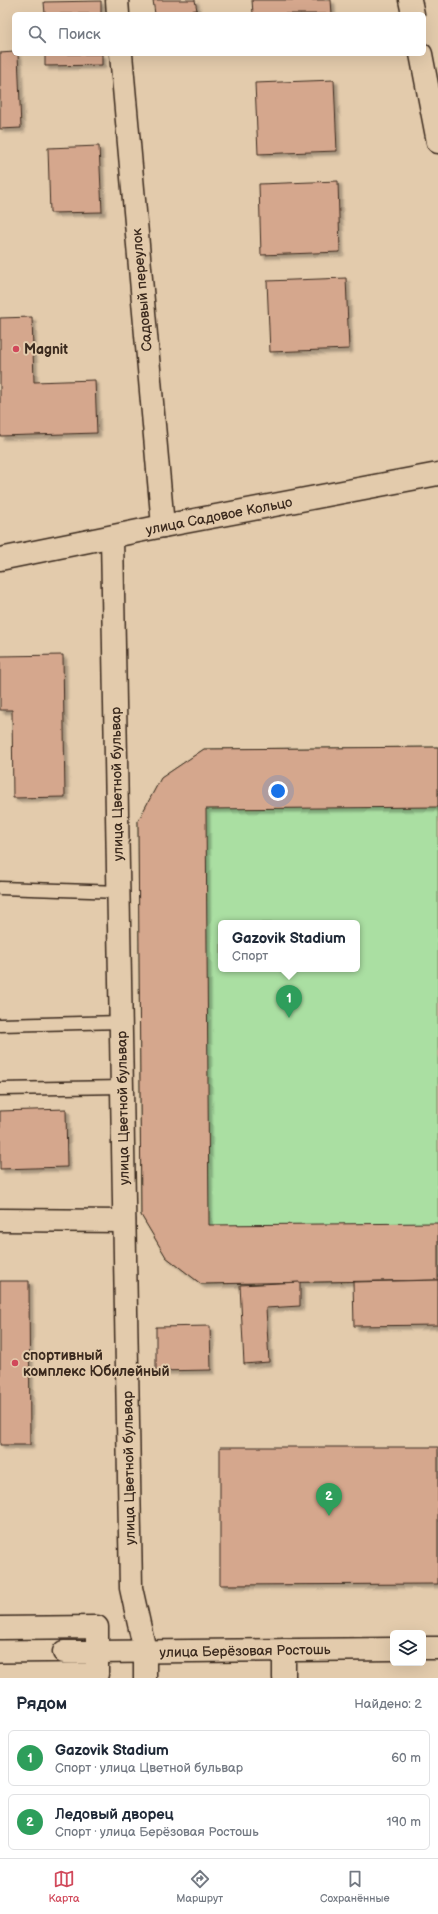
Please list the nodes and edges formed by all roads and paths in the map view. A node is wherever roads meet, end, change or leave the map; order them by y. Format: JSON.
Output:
{"nodes":[{"id":1,"x":117,"y":0,"type":"edge"},
{"id":2,"x":410,"y":0,"type":"edge"},
{"id":3,"x":118,"y":12,"type":"edge"},
{"id":4,"x":413,"y":12,"type":"edge"},
{"id":5,"x":121,"y":56,"type":"edge"},
{"id":6,"x":421,"y":56,"type":"edge"},
{"id":7,"x":438,"y":142,"type":"edge"},
{"id":8,"x":438,"y":474,"type":"edge"},
{"id":9,"x":163,"y":526,"type":"junction"},
{"id":10,"x":112,"y":537,"type":"junction"},
{"id":11,"x":0,"y":560,"type":"edge"},
{"id":12,"x":0,"y":888,"type":"edge"},
{"id":13,"x":120,"y":892,"type":"junction"},
{"id":14,"x":122,"y":1022,"type":"junction"},
{"id":15,"x":0,"y":1025,"type":"edge"},
{"id":16,"x":123,"y":1087,"type":"junction"},
{"id":17,"x":0,"y":1089,"type":"edge"},
{"id":18,"x":0,"y":1220,"type":"edge"},
{"id":19,"x":124,"y":1221,"type":"junction"},
{"id":20,"x":0,"y":1628,"type":"edge"},
{"id":21,"x":64,"y":1628,"type":"junction"},
{"id":22,"x":426,"y":1648,"type":"edge"},
{"id":23,"x":438,"y":1648,"type":"edge"},
{"id":24,"x":390,"y":1649,"type":"edge"},
{"id":25,"x":284,"y":1650,"type":"junction"},
{"id":26,"x":64,"y":1652,"type":"junction"},
{"id":27,"x":97,"y":1652,"type":"junction"},
{"id":28,"x":145,"y":1652,"type":"junction"},
{"id":29,"x":0,"y":1674,"type":"edge"},
{"id":30,"x":64,"y":1674,"type":"junction"},
{"id":31,"x":145,"y":1678,"type":"edge"},
{"id":32,"x":284,"y":1678,"type":"edge"}],
"edges":[{"from":1,"to":3,"type":"street"},
{"from":2,"to":4,"type":"street"},
{"from":5,"to":9,"type":"street","name":"Садовый переулок"},
{"from":6,"to":7,"type":"street"},
{"from":8,"to":9,"type":"street","name":"улица Садовое Кольцо"},
{"from":9,"to":10,"type":"street","name":"улица Садовое Кольцо"},
{"from":10,"to":11,"type":"street","name":"улица Садовое Кольцо"},
{"from":10,"to":13,"type":"street","name":"улица Цветной бульвар"},
{"from":12,"to":13,"type":"lane"},
{"from":13,"to":14,"type":"street","name":"улица Цветной бульвар"},
{"from":14,"to":15,"type":"lane"},
{"from":14,"to":16,"type":"street","name":"улица Цветной бульвар"},
{"from":16,"to":17,"type":"lane"},
{"from":16,"to":19,"type":"street","name":"улица Цветной бульвар"},
{"from":18,"to":19,"type":"street"},
{"from":19,"to":28,"type":"street","name":"улица Цветной бульвар"},
{"from":20,"to":21,"type":"street"},
{"from":21,"to":26,"type":"street"},
{"from":21,"to":27,"type":"street"},
{"from":22,"to":23,"type":"street"},
{"from":24,"to":25,"type":"street","name":"улица Берёзовая Ростошь"},
{"from":25,"to":28,"type":"street","name":"улица Берёзовая Ростошь"},
{"from":25,"to":32,"type":"street"},
{"from":26,"to":27,"type":"street","name":"улица Берёзовая Ростошь"},
{"from":26,"to":30,"type":"street"},
{"from":27,"to":28,"type":"street","name":"улица Берёзовая Ростошь"},
{"from":27,"to":30,"type":"street"},
{"from":28,"to":31,"type":"street","name":"улица Цветной бульвар"},
{"from":29,"to":30,"type":"street"}]}
